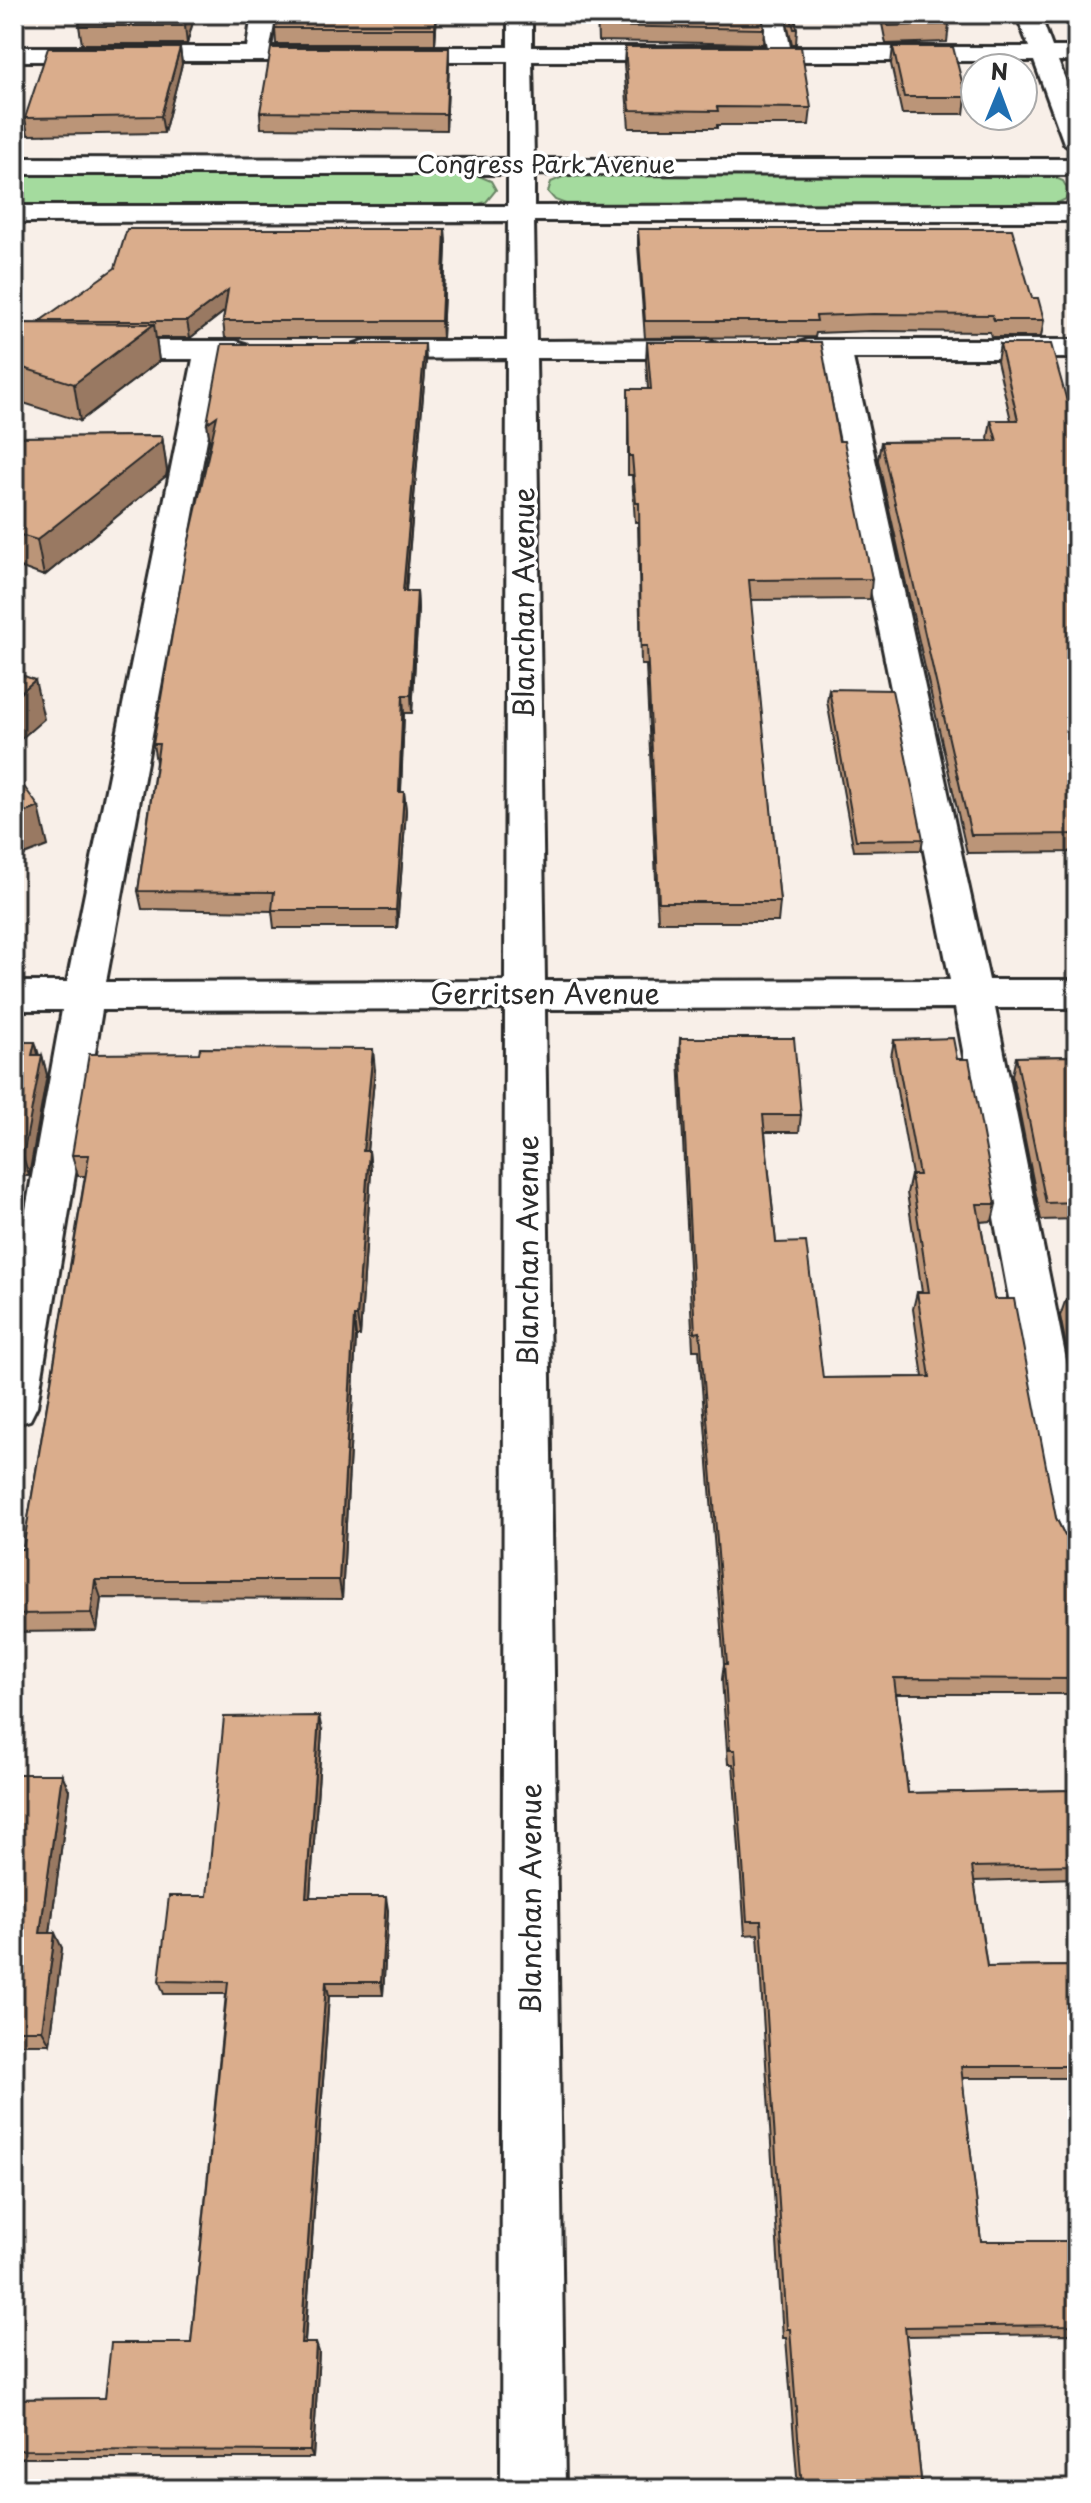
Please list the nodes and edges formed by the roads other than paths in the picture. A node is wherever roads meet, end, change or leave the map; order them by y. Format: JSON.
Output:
{"nodes":[{"id":1,"x":264,"y":14,"type":"edge"},
{"id":2,"x":772,"y":14,"type":"edge"},
{"id":3,"x":1028,"y":14,"type":"edge"},
{"id":4,"x":520,"y":35,"type":"edge"},
{"id":5,"x":14,"y":54,"type":"edge"},
{"id":6,"x":1044,"y":54,"type":"junction"},
{"id":7,"x":1077,"y":54,"type":"edge"},
{"id":8,"x":257,"y":55,"type":"junction"},
{"id":9,"x":780,"y":55,"type":"junction"},
{"id":10,"x":1077,"y":143,"type":"edge"},
{"id":11,"x":523,"y":165,"type":"junction"},
{"id":12,"x":14,"y":166,"type":"edge"},
{"id":13,"x":1077,"y":167,"type":"edge"},
{"id":14,"x":522,"y":212,"type":"junction"},
{"id":15,"x":1077,"y":213,"type":"edge"},
{"id":16,"x":14,"y":214,"type":"edge"},
{"id":17,"x":522,"y":349,"type":"junction"},
{"id":18,"x":731,"y":349,"type":"edge"},
{"id":19,"x":777,"y":349,"type":"edge"},
{"id":20,"x":837,"y":349,"type":"junction"},
{"id":21,"x":1077,"y":349,"type":"edge"},
{"id":22,"x":14,"y":350,"type":"edge"},
{"id":23,"x":209,"y":350,"type":"junction"},
{"id":24,"x":256,"y":350,"type":"edge"},
{"id":25,"x":336,"y":350,"type":"edge"},
{"id":26,"x":527,"y":994,"type":"junction"},
{"id":27,"x":972,"y":994,"type":"junction"},
{"id":28,"x":1077,"y":994,"type":"edge"},
{"id":29,"x":14,"y":996,"type":"edge"},
{"id":30,"x":84,"y":996,"type":"junction"},
{"id":31,"x":14,"y":1406,"type":"edge"},
{"id":32,"x":1077,"y":1534,"type":"edge"},
{"id":33,"x":533,"y":2489,"type":"edge"}],
"edges":[{"from":1,"to":8,"type":"street"},
{"from":2,"to":9,"type":"street"},
{"from":3,"to":6,"type":"street"},
{"from":4,"to":8,"type":"street"},
{"from":4,"to":9,"type":"street"},
{"from":4,"to":11,"type":"street","name":"Blanchan Avenue"},
{"from":5,"to":8,"type":"street"},
{"from":6,"to":7,"type":"street"},
{"from":6,"to":9,"type":"street"},
{"from":6,"to":10,"type":"street"},
{"from":11,"to":12,"type":"street","name":"Congress Park Avenue"},
{"from":11,"to":13,"type":"street","name":"Congress Park Avenue"},
{"from":11,"to":14,"type":"street","name":"Blanchan Avenue"},
{"from":14,"to":15,"type":"street","name":"Congress Park Avenue"},
{"from":14,"to":16,"type":"street","name":"Congress Park Avenue"},
{"from":14,"to":17,"type":"street","name":"Blanchan Avenue"},
{"from":17,"to":18,"type":"street"},
{"from":17,"to":25,"type":"street"},
{"from":17,"to":26,"type":"street","name":"Blanchan Avenue"},
{"from":19,"to":20,"type":"street"},
{"from":20,"to":21,"type":"street"},
{"from":20,"to":27,"type":"street"},
{"from":22,"to":23,"type":"street"},
{"from":23,"to":24,"type":"street"},
{"from":23,"to":30,"type":"street"},
{"from":26,"to":27,"type":"street","name":"Gerritsen Avenue"},
{"from":26,"to":30,"type":"street","name":"Gerritsen Avenue"},
{"from":26,"to":33,"type":"street","name":"Blanchan Avenue"},
{"from":27,"to":28,"type":"street","name":"Gerritsen Avenue"},
{"from":27,"to":32,"type":"street"},
{"from":29,"to":30,"type":"street","name":"Gerritsen Avenue"},
{"from":30,"to":31,"type":"street"}]}
